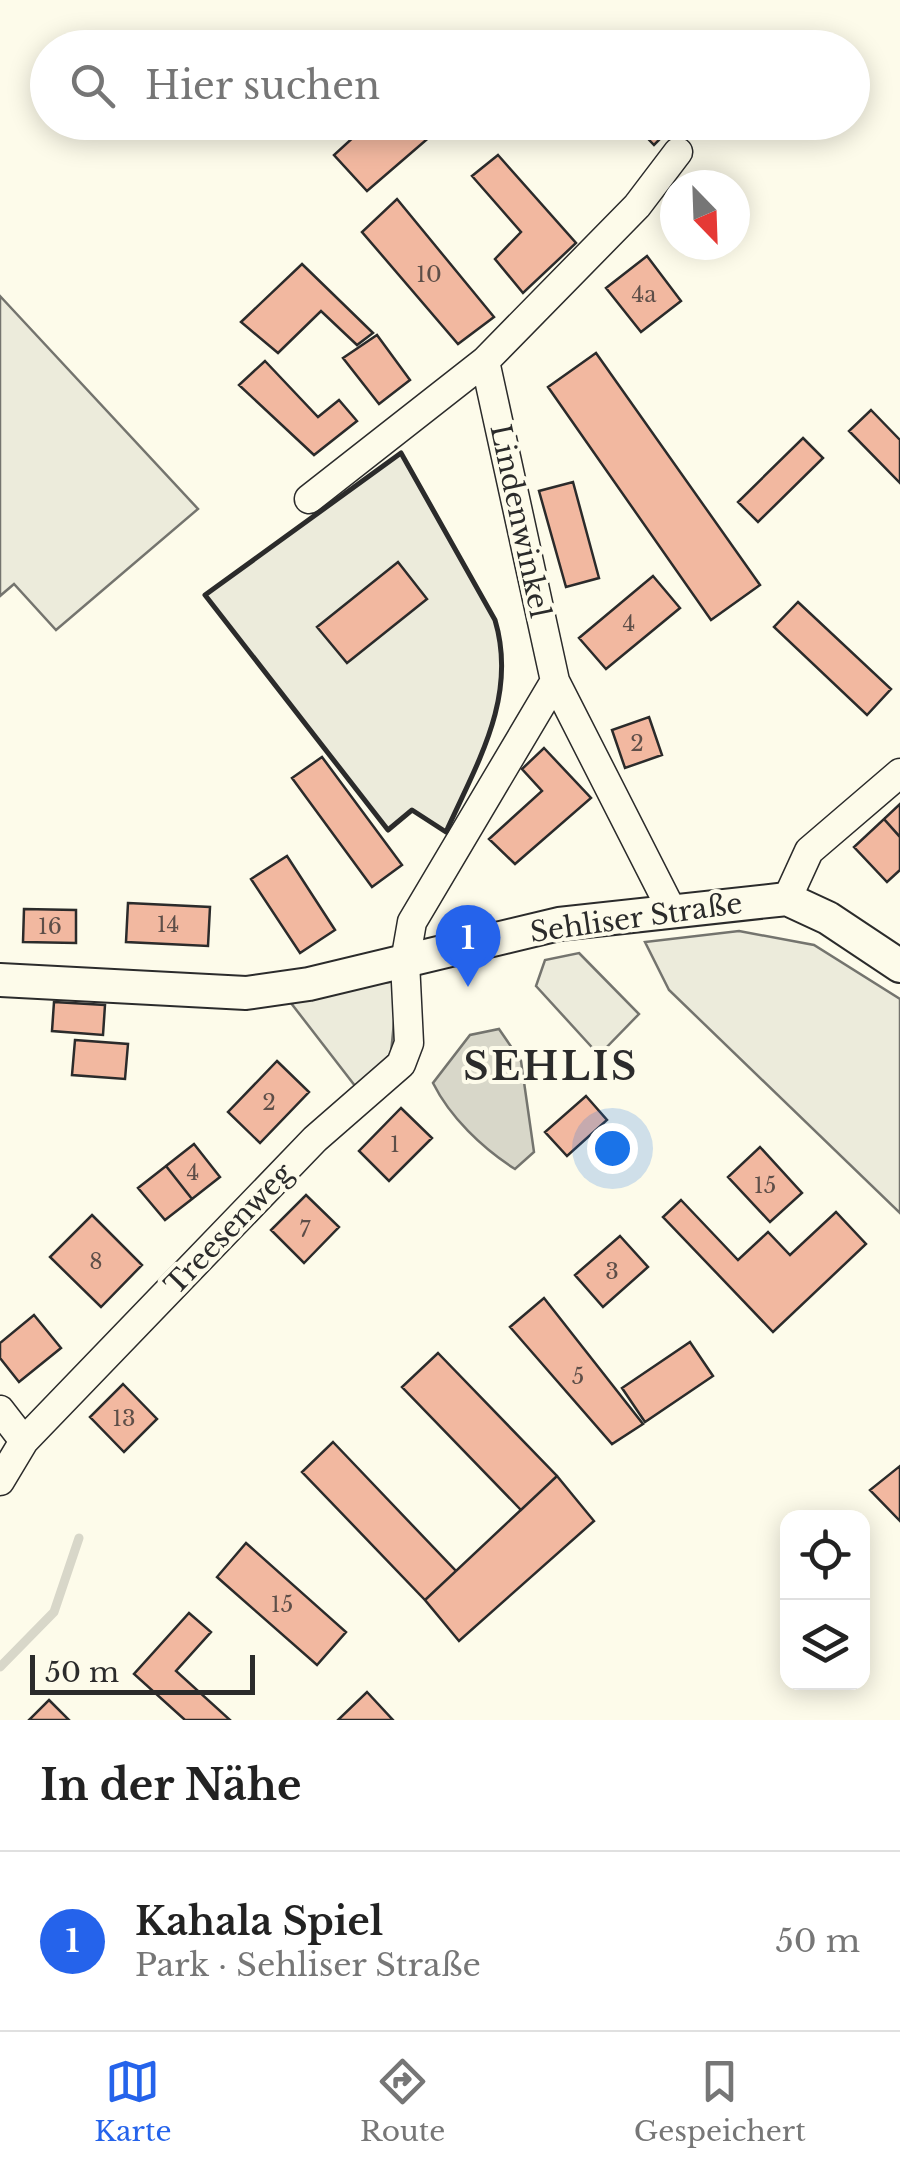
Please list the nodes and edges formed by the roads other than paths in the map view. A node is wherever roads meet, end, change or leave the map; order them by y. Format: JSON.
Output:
{"nodes":[{"id":1,"x":678,"y":152,"type":"dead end"},
{"id":2,"x":485,"y":362,"type":"junction"},
{"id":3,"x":309,"y":499,"type":"dead end"},
{"id":4,"x":555,"y":681,"type":"junction"},
{"id":5,"x":900,"y":773,"type":"edge"},
{"id":6,"x":786,"y":899,"type":"junction"},
{"id":7,"x":671,"y":909,"type":"junction"},
{"id":8,"x":405,"y":962,"type":"junction"},
{"id":9,"x":900,"y":966,"type":"edge"},
{"id":10,"x":0,"y":980,"type":"edge"},
{"id":11,"x":0,"y":1410,"type":"edge"},
{"id":12,"x":24,"y":1442,"type":"junction"},
{"id":13,"x":0,"y":1480,"type":"edge"}],
"edges":[{"from":1,"to":2,"type":"street"},
{"from":2,"to":3,"type":"street"},
{"from":2,"to":4,"type":"street","name":"Lindenwinkel"},
{"from":4,"to":7,"type":"street","name":"Lindenwinkel"},
{"from":4,"to":8,"type":"street"},
{"from":5,"to":6,"type":"street"},
{"from":6,"to":7,"type":"street","name":"Sehliser Straße"},
{"from":6,"to":9,"type":"street"},
{"from":7,"to":8,"type":"street","name":"Sehliser Straße"},
{"from":8,"to":10,"type":"street","name":"Sehliser Straße"},
{"from":8,"to":12,"type":"street","name":"Treesenweg"},
{"from":11,"to":12,"type":"street"},
{"from":12,"to":13,"type":"street","name":"Treesenweg"}]}
